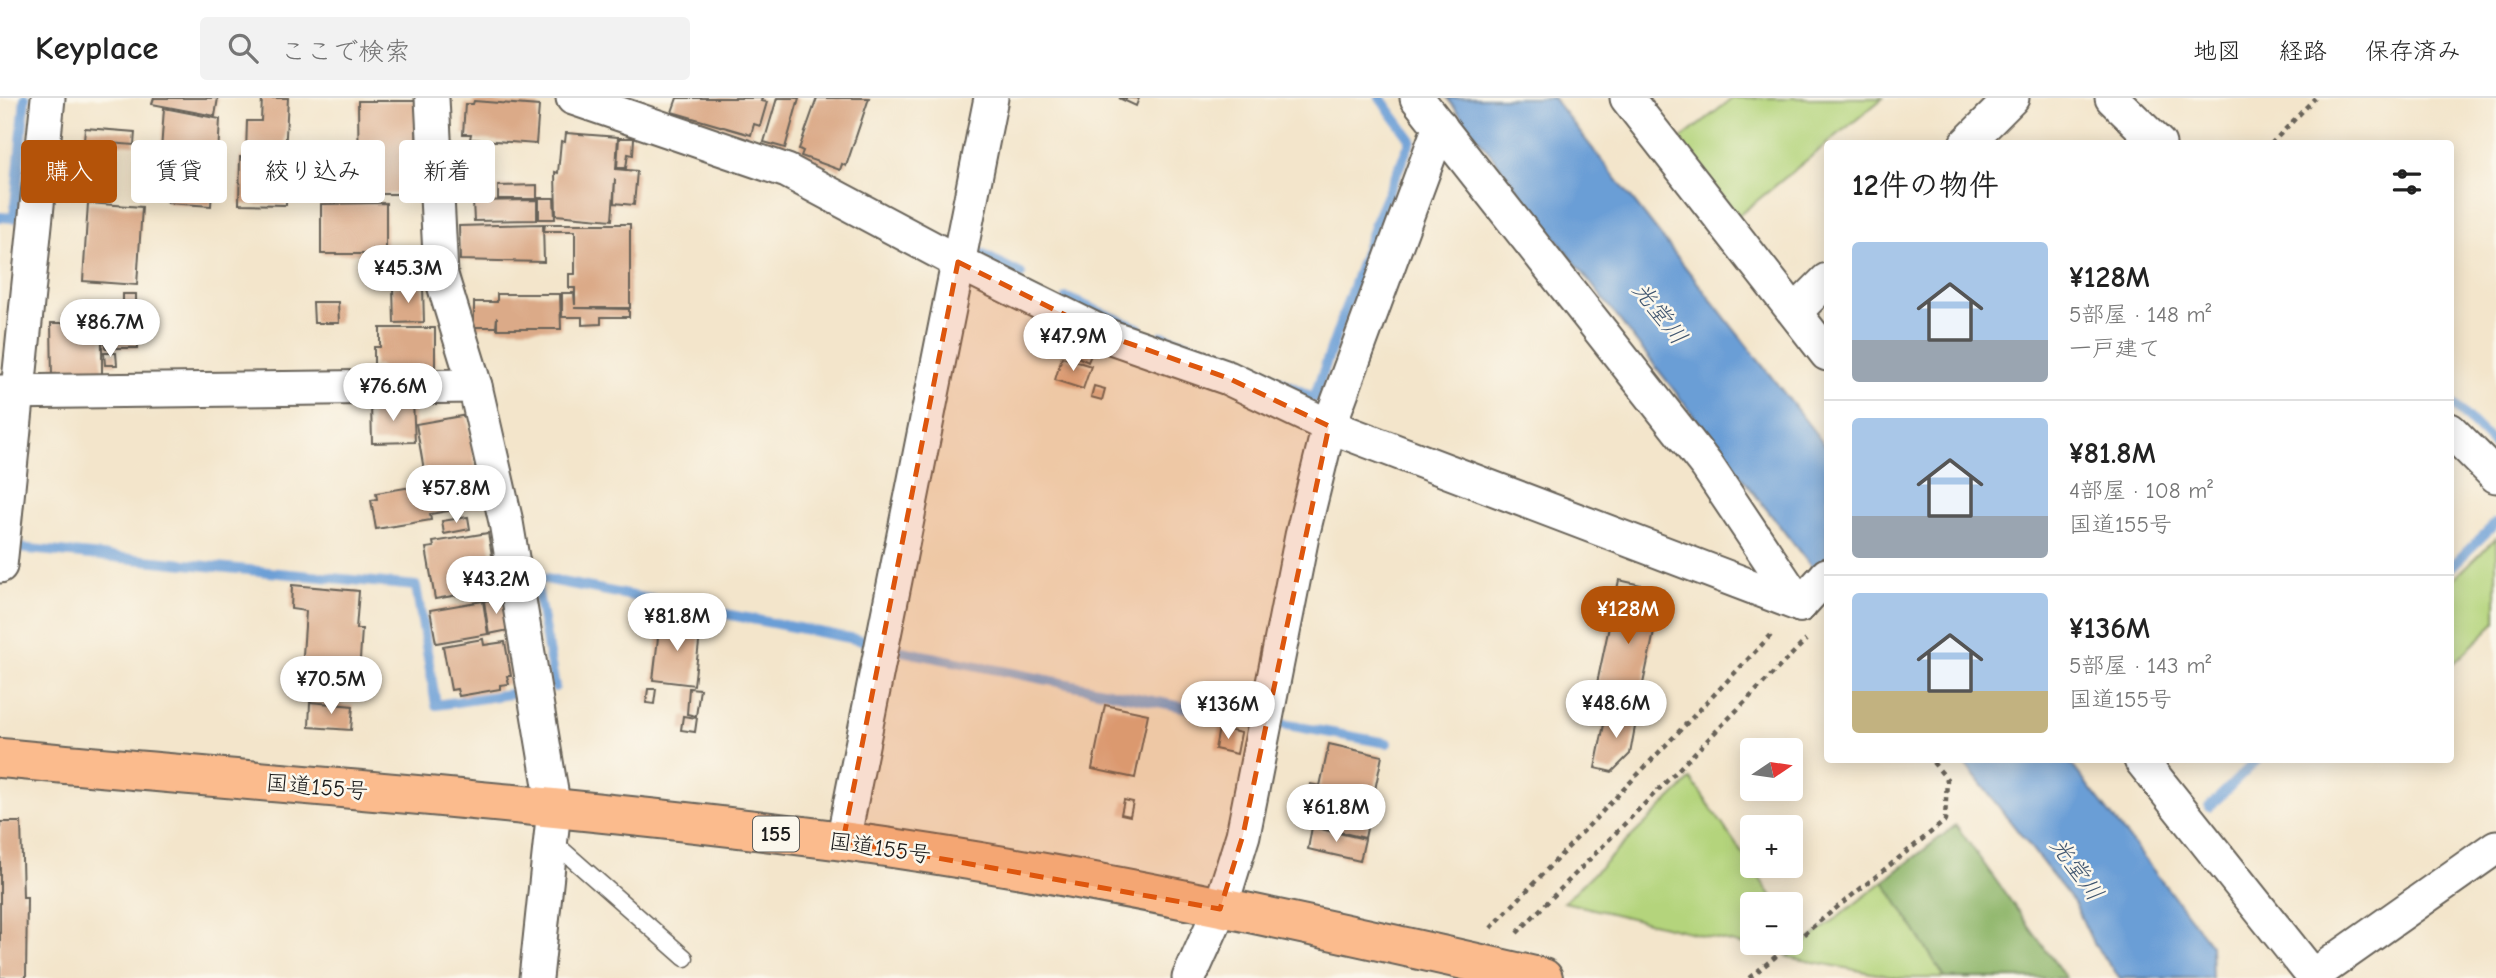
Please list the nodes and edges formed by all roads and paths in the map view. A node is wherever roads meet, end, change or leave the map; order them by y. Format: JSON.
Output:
{"nodes":[{"id":1,"x":48,"y":98,"type":"edge"},
{"id":2,"x":432,"y":98,"type":"edge"},
{"id":3,"x":573,"y":98,"type":"edge"},
{"id":4,"x":991,"y":98,"type":"edge"},
{"id":5,"x":1417,"y":98,"type":"edge"},
{"id":6,"x":1627,"y":98,"type":"edge"},
{"id":7,"x":2112,"y":98,"type":"edge"},
{"id":8,"x":2315,"y":98,"type":"edge"},
{"id":9,"x":2006,"y":99,"type":"edge"},
{"id":10,"x":1440,"y":126,"type":"junction"},
{"id":11,"x":1970,"y":140,"type":"edge"},
{"id":12,"x":2155,"y":140,"type":"edge"},
{"id":13,"x":2275,"y":140,"type":"edge"},
{"id":14,"x":958,"y":262,"type":"junction"},
{"id":15,"x":1824,"y":283,"type":"edge"},
{"id":16,"x":1795,"y":312,"type":"junction"},
{"id":17,"x":1824,"y":350,"type":"edge"},
{"id":18,"x":475,"y":386,"type":"junction"},
{"id":19,"x":9,"y":393,"type":"edge"},
{"id":20,"x":1329,"y":426,"type":"junction"},
{"id":21,"x":2454,"y":434,"type":"edge"},
{"id":22,"x":2496,"y":475,"type":"edge"},
{"id":23,"x":0,"y":566,"type":"edge"},
{"id":24,"x":1812,"y":592,"type":"edge"},
{"id":25,"x":1809,"y":636,"type":"dead end"},
{"id":26,"x":0,"y":758,"type":"edge"},
{"id":27,"x":1934,"y":763,"type":"edge"},
{"id":28,"x":2143,"y":763,"type":"edge"},
{"id":29,"x":552,"y":825,"type":"junction"},
{"id":30,"x":843,"y":841,"type":"junction"},
{"id":31,"x":2496,"y":847,"type":"edge"},
{"id":32,"x":1220,"y":909,"type":"junction"},
{"id":33,"x":685,"y":958,"type":"dead end"},
{"id":34,"x":1464,"y":967,"type":"edge"},
{"id":35,"x":536,"y":978,"type":"edge"},
{"id":36,"x":1189,"y":978,"type":"edge"},
{"id":37,"x":1543,"y":978,"type":"edge"},
{"id":38,"x":1749,"y":978,"type":"edge"}],
"edges":[{"from":1,"to":19,"type":"street"},
{"from":2,"to":18,"type":"street"},
{"from":3,"to":14,"type":"street"},
{"from":4,"to":14,"type":"street"},
{"from":5,"to":10,"type":"street"},
{"from":6,"to":16,"type":"street"},
{"from":7,"to":12,"type":"street"},
{"from":8,"to":13,"type":"path"},
{"from":9,"to":11,"type":"street"},
{"from":10,"to":20,"type":"street"},
{"from":10,"to":24,"type":"street"},
{"from":14,"to":20,"type":"street"},
{"from":14,"to":30,"type":"street"},
{"from":15,"to":16,"type":"street"},
{"from":16,"to":17,"type":"street"},
{"from":18,"to":19,"type":"street"},
{"from":18,"to":29,"type":"street"},
{"from":19,"to":23,"type":"street"},
{"from":20,"to":24,"type":"street"},
{"from":20,"to":32,"type":"street"},
{"from":21,"to":22,"type":"street"},
{"from":24,"to":34,"type":"path"},
{"from":25,"to":34,"type":"path"},
{"from":26,"to":29,"type":"highway","name":"国道155号","number":"155"},
{"from":27,"to":38,"type":"path"},
{"from":28,"to":31,"type":"street"},
{"from":29,"to":30,"type":"highway","name":"国道155号","number":"155"},
{"from":29,"to":33,"type":"lane"},
{"from":29,"to":35,"type":"street"},
{"from":30,"to":32,"type":"highway","name":"国道155号","number":"155"},
{"from":32,"to":34,"type":"highway","name":"国道155号","number":"155"},
{"from":32,"to":36,"type":"street"},
{"from":34,"to":37,"type":"highway","name":"国道155号","number":"155"}]}
